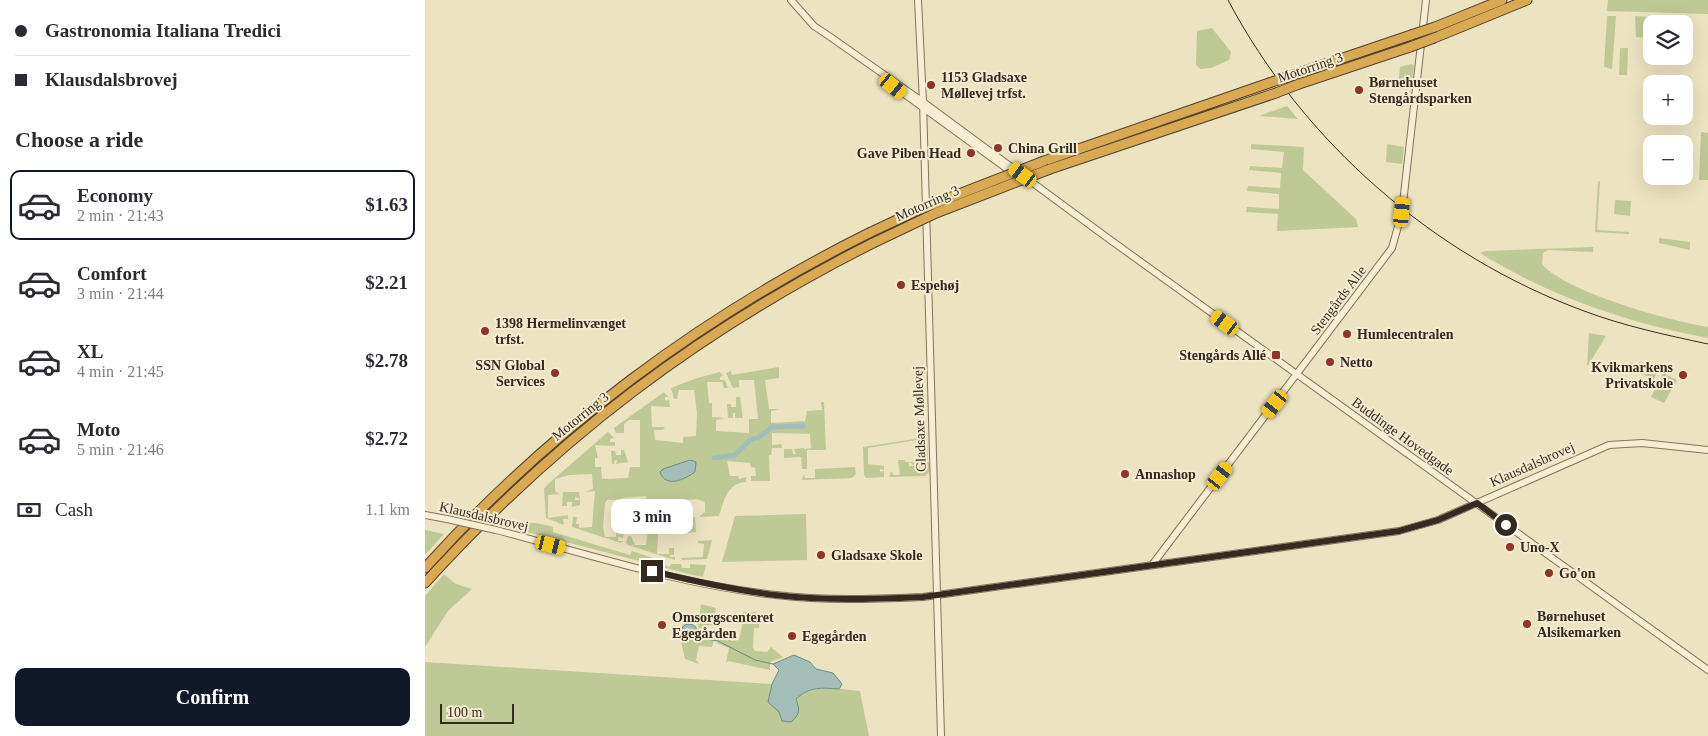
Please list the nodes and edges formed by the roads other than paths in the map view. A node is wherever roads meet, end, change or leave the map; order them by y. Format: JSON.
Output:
{"nodes":[{"id":1,"x":791,"y":0,"type":"edge"},
{"id":2,"x":918,"y":0,"type":"edge"},
{"id":3,"x":1426,"y":0,"type":"edge"},
{"id":4,"x":1502,"y":0,"type":"edge"},
{"id":5,"x":1527,"y":0,"type":"edge"},
{"id":6,"x":923,"y":105,"type":"junction"},
{"id":7,"x":1297,"y":375,"type":"junction"},
{"id":8,"x":1708,"y":450,"type":"edge"},
{"id":9,"x":1477,"y":503,"type":"junction"},
{"id":10,"x":425,"y":515,"type":"edge"},
{"id":11,"x":1151,"y":565,"type":"junction"},
{"id":12,"x":425,"y":568,"type":"edge"},
{"id":13,"x":425,"y":583,"type":"edge"},
{"id":14,"x":935,"y":596,"type":"junction"},
{"id":15,"x":1708,"y":670,"type":"edge"},
{"id":16,"x":941,"y":736,"type":"edge"}],
"edges":[{"from":1,"to":6,"type":"street","name":"Buddinge Hovedgade"},
{"from":2,"to":6,"type":"street","name":"Gladsaxe Møllevej"},
{"from":3,"to":7,"type":"street","name":"Stengårds Alle"},
{"from":4,"to":12,"type":"highway","name":"Motorring 3","bridge":true},
{"from":5,"to":13,"type":"highway","name":"Motorring 3","bridge":true},
{"from":6,"to":7,"type":"street","name":"Buddinge Hovedgade"},
{"from":6,"to":14,"type":"street","name":"Gladsaxe Møllevej"},
{"from":7,"to":9,"type":"street","name":"Buddinge Hovedgade"},
{"from":7,"to":11,"type":"street","name":"Stengårds Alle"},
{"from":8,"to":9,"type":"street","name":"Klausdalsbrovej"},
{"from":9,"to":11,"type":"street","name":"Klausdalsbrovej"},
{"from":9,"to":15,"type":"street","name":"Buddinge Hovedgade"},
{"from":10,"to":14,"type":"street","name":"Klausdalsbrovej","bridge":true},
{"from":11,"to":14,"type":"street","name":"Klausdalsbrovej"},
{"from":14,"to":16,"type":"street","name":"Gladsaxe Møllevej"}]}
